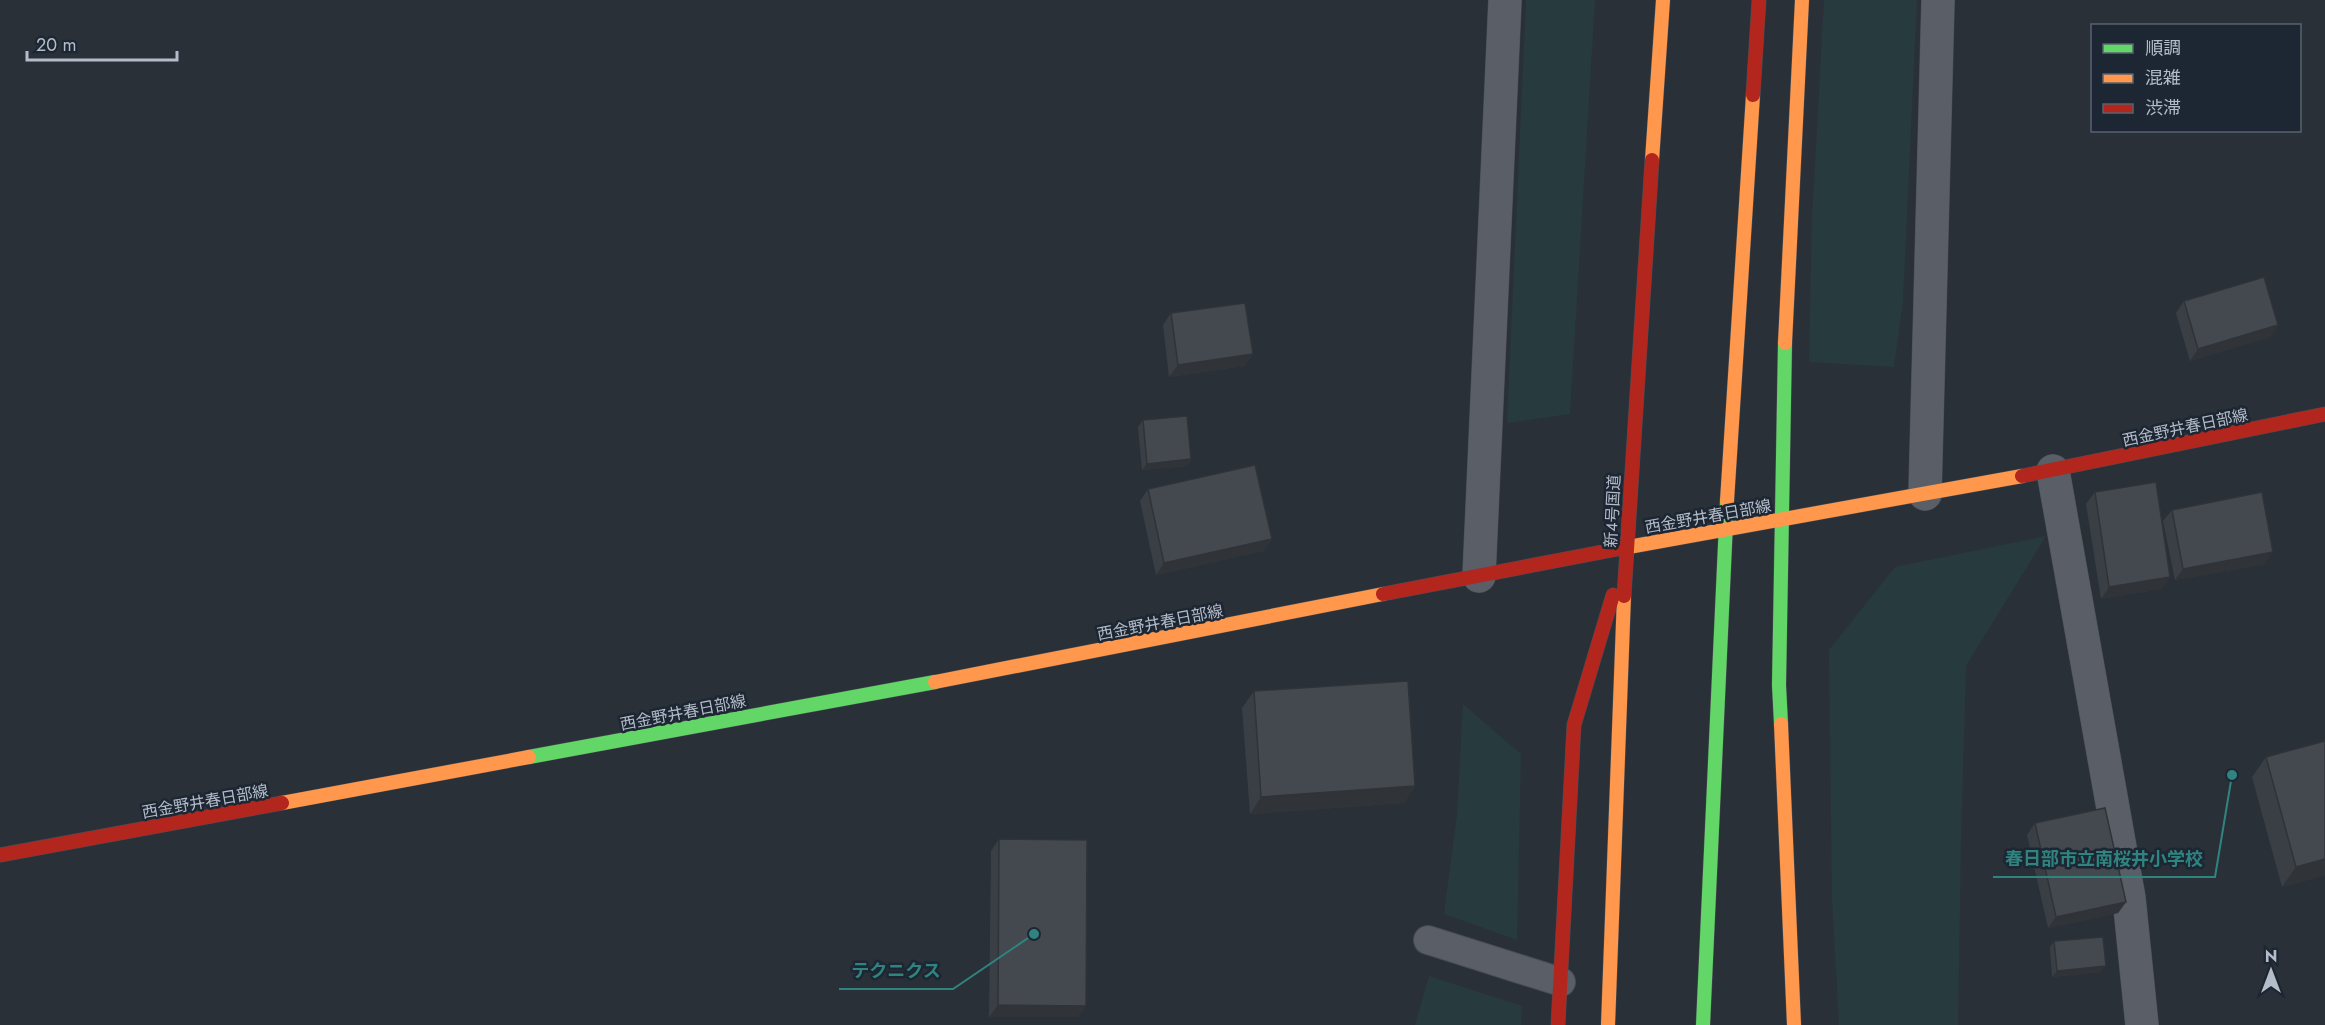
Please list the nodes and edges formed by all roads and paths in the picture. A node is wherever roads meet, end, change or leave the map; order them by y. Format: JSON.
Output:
{"nodes":[{"id":1,"x":1504,"y":0,"type":"edge"},
{"id":2,"x":1663,"y":0,"type":"edge"},
{"id":3,"x":1759,"y":0,"type":"edge"},
{"id":4,"x":1802,"y":0,"type":"edge"},
{"id":5,"x":1938,"y":0,"type":"edge"},
{"id":6,"x":2325,"y":414,"type":"edge"},
{"id":7,"x":2053,"y":471,"type":"junction"},
{"id":8,"x":1925,"y":494,"type":"junction"},
{"id":9,"x":1782,"y":521,"type":"junction"},
{"id":10,"x":1725,"y":529,"type":"junction"},
{"id":11,"x":1626,"y":547,"type":"junction"},
{"id":12,"x":1479,"y":576,"type":"junction"},
{"id":13,"x":0,"y":855,"type":"edge"},
{"id":14,"x":1428,"y":940,"type":"dead end"},
{"id":15,"x":1561,"y":982,"type":"junction"},
{"id":16,"x":1558,"y":1025,"type":"edge"},
{"id":17,"x":1608,"y":1025,"type":"edge"},
{"id":18,"x":1703,"y":1025,"type":"edge"},
{"id":19,"x":1794,"y":1025,"type":"edge"},
{"id":20,"x":2142,"y":1025,"type":"edge"}],
"edges":[{"from":1,"to":12,"type":"street"},
{"from":2,"to":11,"type":"main road","name":"新4号国道"},
{"from":3,"to":10,"type":"main road"},
{"from":4,"to":9,"type":"main road"},
{"from":5,"to":8,"type":"street"},
{"from":6,"to":7,"type":"main road","name":"西金野井春日部線"},
{"from":7,"to":8,"type":"main road","name":"西金野井春日部線"},
{"from":7,"to":20,"type":"street"},
{"from":8,"to":9,"type":"main road","name":"西金野井春日部線"},
{"from":9,"to":10,"type":"main road","name":"西金野井春日部線"},
{"from":9,"to":19,"type":"main road"},
{"from":10,"to":11,"type":"main road","name":"西金野井春日部線"},
{"from":10,"to":18,"type":"main road"},
{"from":11,"to":12,"type":"main road","name":"西金野井春日部線"},
{"from":11,"to":15,"type":"main road"},
{"from":11,"to":17,"type":"main road","name":"新4号国道"},
{"from":12,"to":13,"type":"main road","name":"西金野井春日部線"},
{"from":14,"to":15,"type":"lane"},
{"from":15,"to":16,"type":"main road"}]}
